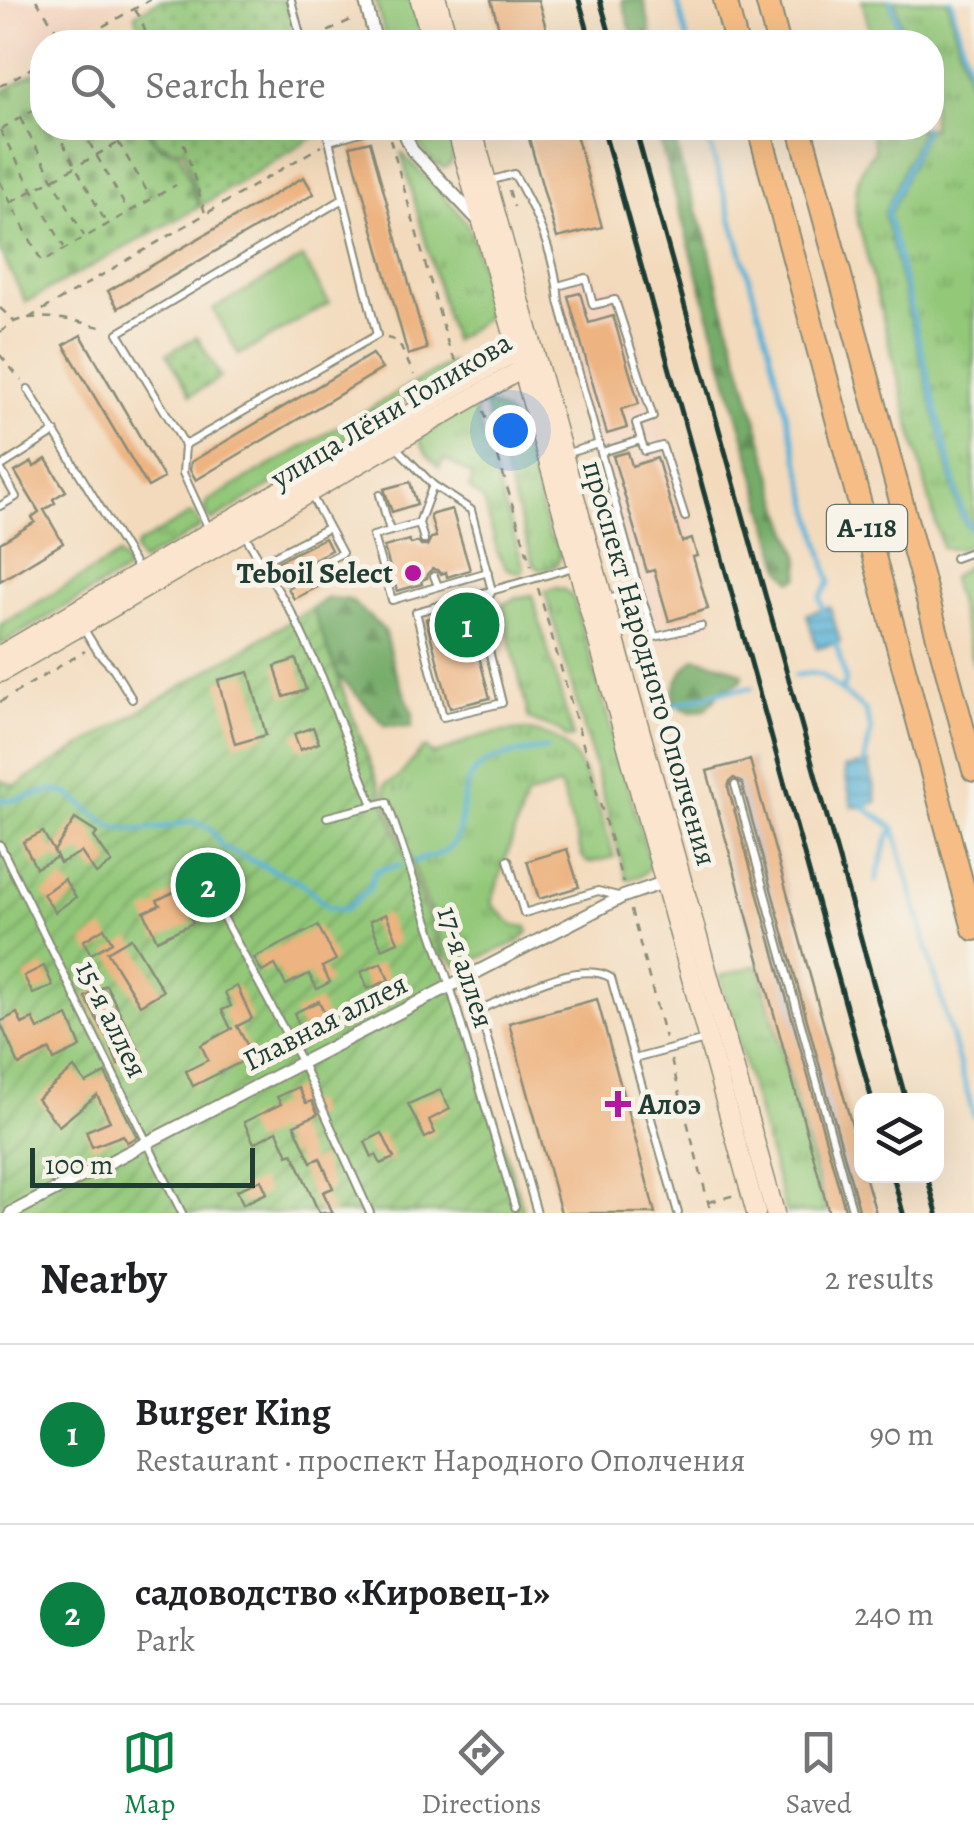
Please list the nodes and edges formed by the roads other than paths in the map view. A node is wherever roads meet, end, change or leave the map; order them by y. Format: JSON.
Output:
{"nodes":[{"id":1,"x":291,"y":0,"type":"edge"},
{"id":2,"x":364,"y":0,"type":"edge"},
{"id":3,"x":420,"y":0,"type":"edge"},
{"id":4,"x":437,"y":0,"type":"edge"},
{"id":5,"x":725,"y":0,"type":"edge"},
{"id":6,"x":767,"y":0,"type":"edge"},
{"id":7,"x":301,"y":30,"type":"edge"},
{"id":8,"x":373,"y":30,"type":"edge"},
{"id":9,"x":429,"y":30,"type":"edge"},
{"id":10,"x":446,"y":30,"type":"edge"},
{"id":11,"x":733,"y":30,"type":"edge"},
{"id":12,"x":775,"y":30,"type":"edge"},
{"id":13,"x":332,"y":140,"type":"edge"},
{"id":14,"x":407,"y":140,"type":"edge"},
{"id":15,"x":459,"y":140,"type":"edge"},
{"id":16,"x":478,"y":140,"type":"edge"},
{"id":17,"x":762,"y":140,"type":"edge"},
{"id":18,"x":803,"y":140,"type":"edge"},
{"id":19,"x":329,"y":141,"type":"joint"},
{"id":20,"x":496,"y":179,"type":"junction"},
{"id":21,"x":343,"y":199,"type":"junction"},
{"id":22,"x":482,"y":224,"type":"junction"},
{"id":23,"x":558,"y":286,"type":"junction"},
{"id":24,"x":525,"y":358,"type":"junction"},
{"id":25,"x":28,"y":389,"type":"dead end"},
{"id":26,"x":54,"y":432,"type":"junction"},
{"id":27,"x":389,"y":437,"type":"junction"},
{"id":28,"x":641,"y":440,"type":"junction"},
{"id":29,"x":185,"y":444,"type":"junction"},
{"id":30,"x":601,"y":448,"type":"junction"},
{"id":31,"x":563,"y":454,"type":"junction"},
{"id":32,"x":0,"y":468,"type":"edge"},
{"id":33,"x":433,"y":485,"type":"junction"},
{"id":34,"x":310,"y":492,"type":"junction"},
{"id":35,"x":380,"y":495,"type":"dead end"},
{"id":36,"x":0,"y":506,"type":"edge"},
{"id":37,"x":685,"y":517,"type":"dead end"},
{"id":38,"x":419,"y":523,"type":"junction"},
{"id":39,"x":239,"y":525,"type":"junction"},
{"id":40,"x":328,"y":528,"type":"junction"},
{"id":41,"x":390,"y":531,"type":"junction"},
{"id":42,"x":214,"y":539,"type":"junction"},
{"id":43,"x":424,"y":540,"type":"dead end"},
{"id":44,"x":974,"y":551,"type":"edge"},
{"id":45,"x":274,"y":556,"type":"dead end"},
{"id":46,"x":955,"y":558,"type":"dead end"},
{"id":47,"x":578,"y":566,"type":"junction"},
{"id":48,"x":488,"y":572,"type":"junction"},
{"id":49,"x":434,"y":576,"type":"dead end"},
{"id":50,"x":144,"y":580,"type":"junction"},
{"id":51,"x":286,"y":581,"type":"dead end"},
{"id":52,"x":438,"y":586,"type":"junction"},
{"id":53,"x":492,"y":590,"type":"junction"},
{"id":54,"x":640,"y":590,"type":"junction"},
{"id":55,"x":604,"y":601,"type":"junction"},
{"id":56,"x":78,"y":619,"type":"junction"},
{"id":57,"x":701,"y":626,"type":"dead end"},
{"id":58,"x":0,"y":655,"type":"edge"},
{"id":59,"x":0,"y":673,"type":"edge"},
{"id":60,"x":132,"y":699,"type":"dead end"},
{"id":61,"x":974,"y":770,"type":"edge"},
{"id":62,"x":735,"y":785,"type":"dead end"},
{"id":63,"x":373,"y":805,"type":"junction"},
{"id":64,"x":327,"y":817,"type":"dead end"},
{"id":65,"x":0,"y":845,"type":"edge"},
{"id":66,"x":508,"y":860,"type":"dead end"},
{"id":67,"x":666,"y":882,"type":"junction"},
{"id":68,"x":208,"y":889,"type":"dead end"},
{"id":69,"x":624,"y":896,"type":"junction"},
{"id":70,"x":974,"y":930,"type":"edge"},
{"id":71,"x":450,"y":986,"type":"junction"},
{"id":72,"x":709,"y":1040,"type":"junction"},
{"id":73,"x":634,"y":1059,"type":"junction"},
{"id":74,"x":302,"y":1063,"type":"junction"},
{"id":75,"x":148,"y":1142,"type":"junction"},
{"id":76,"x":515,"y":1206,"type":"dead end"},
{"id":77,"x":11,"y":1213,"type":"edge"},
{"id":78,"x":182,"y":1213,"type":"edge"},
{"id":79,"x":370,"y":1213,"type":"edge"},
{"id":80,"x":538,"y":1213,"type":"edge"},
{"id":81,"x":678,"y":1213,"type":"edge"},
{"id":82,"x":756,"y":1213,"type":"edge"},
{"id":83,"x":774,"y":1213,"type":"edge"},
{"id":84,"x":853,"y":1213,"type":"edge"}],
"edges":[{"from":1,"to":7,"type":"lane"},
{"from":2,"to":8,"type":"street"},
{"from":3,"to":9,"type":"main road"},
{"from":4,"to":10,"type":"main road"},
{"from":5,"to":11,"type":"highway"},
{"from":6,"to":12,"type":"highway"},
{"from":13,"to":19,"type":"lane"},
{"from":14,"to":22,"type":"street"},
{"from":15,"to":22,"type":"main road","name":"проспект Народного Ополчения"},
{"from":16,"to":20,"type":"main road","name":"проспект Народного Ополчения"},
{"from":17,"to":70,"type":"highway","number":"А-118"},
{"from":18,"to":61,"type":"highway","number":"А-118"},
{"from":19,"to":21,"type":"lane"},
{"from":20,"to":23,"type":"lane"},
{"from":20,"to":24,"type":"main road","name":"проспект Народного Ополчения"},
{"from":21,"to":29,"type":"lane"},
{"from":21,"to":29,"type":"lane"},
{"from":22,"to":24,"type":"main road","name":"проспект Народного Ополчения"},
{"from":23,"to":28,"type":"lane"},
{"from":23,"to":30,"type":"lane"},
{"from":24,"to":27,"type":"main road","name":"улица Лёни Голикова"},
{"from":24,"to":31,"type":"main road","name":"проспект Народного Ополчения"},
{"from":24,"to":47,"type":"main road","name":"проспект Народного Ополчения"},
{"from":25,"to":26,"type":"lane"},
{"from":26,"to":32,"type":"lane"},
{"from":26,"to":50,"type":"lane"},
{"from":27,"to":33,"type":"lane"},
{"from":27,"to":34,"type":"main road","name":"улица Лёни Голикова"},
{"from":27,"to":39,"type":"main road","name":"улица Лёни Голикова"},
{"from":28,"to":30,"type":"lane"},
{"from":28,"to":37,"type":"lane"},
{"from":29,"to":42,"type":"lane"},
{"from":30,"to":31,"type":"lane"},
{"from":30,"to":54,"type":"lane"},
{"from":31,"to":55,"type":"main road","name":"проспект Народного Ополчения"},
{"from":32,"to":36,"type":"lane"},
{"from":33,"to":38,"type":"lane"},
{"from":33,"to":48,"type":"lane"},
{"from":34,"to":39,"type":"main road","name":"улица Лёни Голикова"},
{"from":34,"to":40,"type":"lane"},
{"from":35,"to":41,"type":"lane"},
{"from":38,"to":41,"type":"lane"},
{"from":38,"to":43,"type":"lane"},
{"from":39,"to":42,"type":"main road","name":"улица Лёни Голикова"},
{"from":39,"to":63,"type":"lane"},
{"from":40,"to":45,"type":"lane"},
{"from":40,"to":51,"type":"lane"},
{"from":41,"to":52,"type":"lane"},
{"from":42,"to":50,"type":"main road","name":"улица Лёни Голикова"},
{"from":44,"to":46,"type":"lane"},
{"from":47,"to":53,"type":"lane"},
{"from":47,"to":67,"type":"main road","name":"проспект Народного Ополчения"},
{"from":48,"to":52,"type":"lane"},
{"from":48,"to":53,"type":"lane"},
{"from":49,"to":52,"type":"lane"},
{"from":50,"to":56,"type":"main road","name":"улица Лёни Голикова"},
{"from":53,"to":53,"type":"lane"},
{"from":54,"to":55,"type":"lane"},
{"from":54,"to":57,"type":"lane"},
{"from":55,"to":83,"type":"main road","name":"проспект Народного Ополчения"},
{"from":56,"to":58,"type":"main road","name":"улица Лёни Голикова"},
{"from":56,"to":59,"type":"main road","name":"улица Лёни Голикова"},
{"from":56,"to":60,"type":"lane"},
{"from":62,"to":84,"type":"lane"},
{"from":63,"to":64,"type":"lane"},
{"from":63,"to":71,"type":"lane","name":"17-я аллея"},
{"from":65,"to":75,"type":"lane","name":"15-я аллея"},
{"from":66,"to":69,"type":"lane"},
{"from":67,"to":69,"type":"street","name":"Главная аллея"},
{"from":67,"to":72,"type":"main road","name":"проспект Народного Ополчения"},
{"from":68,"to":74,"type":"lane"},
{"from":69,"to":71,"type":"street","name":"Главная аллея"},
{"from":71,"to":74,"type":"street","name":"Главная аллея"},
{"from":71,"to":76,"type":"lane","name":"17-я аллея"},
{"from":72,"to":73,"type":"lane"},
{"from":72,"to":82,"type":"main road","name":"проспект Народного Ополчения"},
{"from":73,"to":80,"type":"lane"},
{"from":73,"to":81,"type":"lane"},
{"from":74,"to":75,"type":"street","name":"Главная аллея"},
{"from":74,"to":79,"type":"lane"},
{"from":75,"to":77,"type":"street","name":"Главная аллея"},
{"from":75,"to":78,"type":"lane","name":"15-я аллея"}]}
